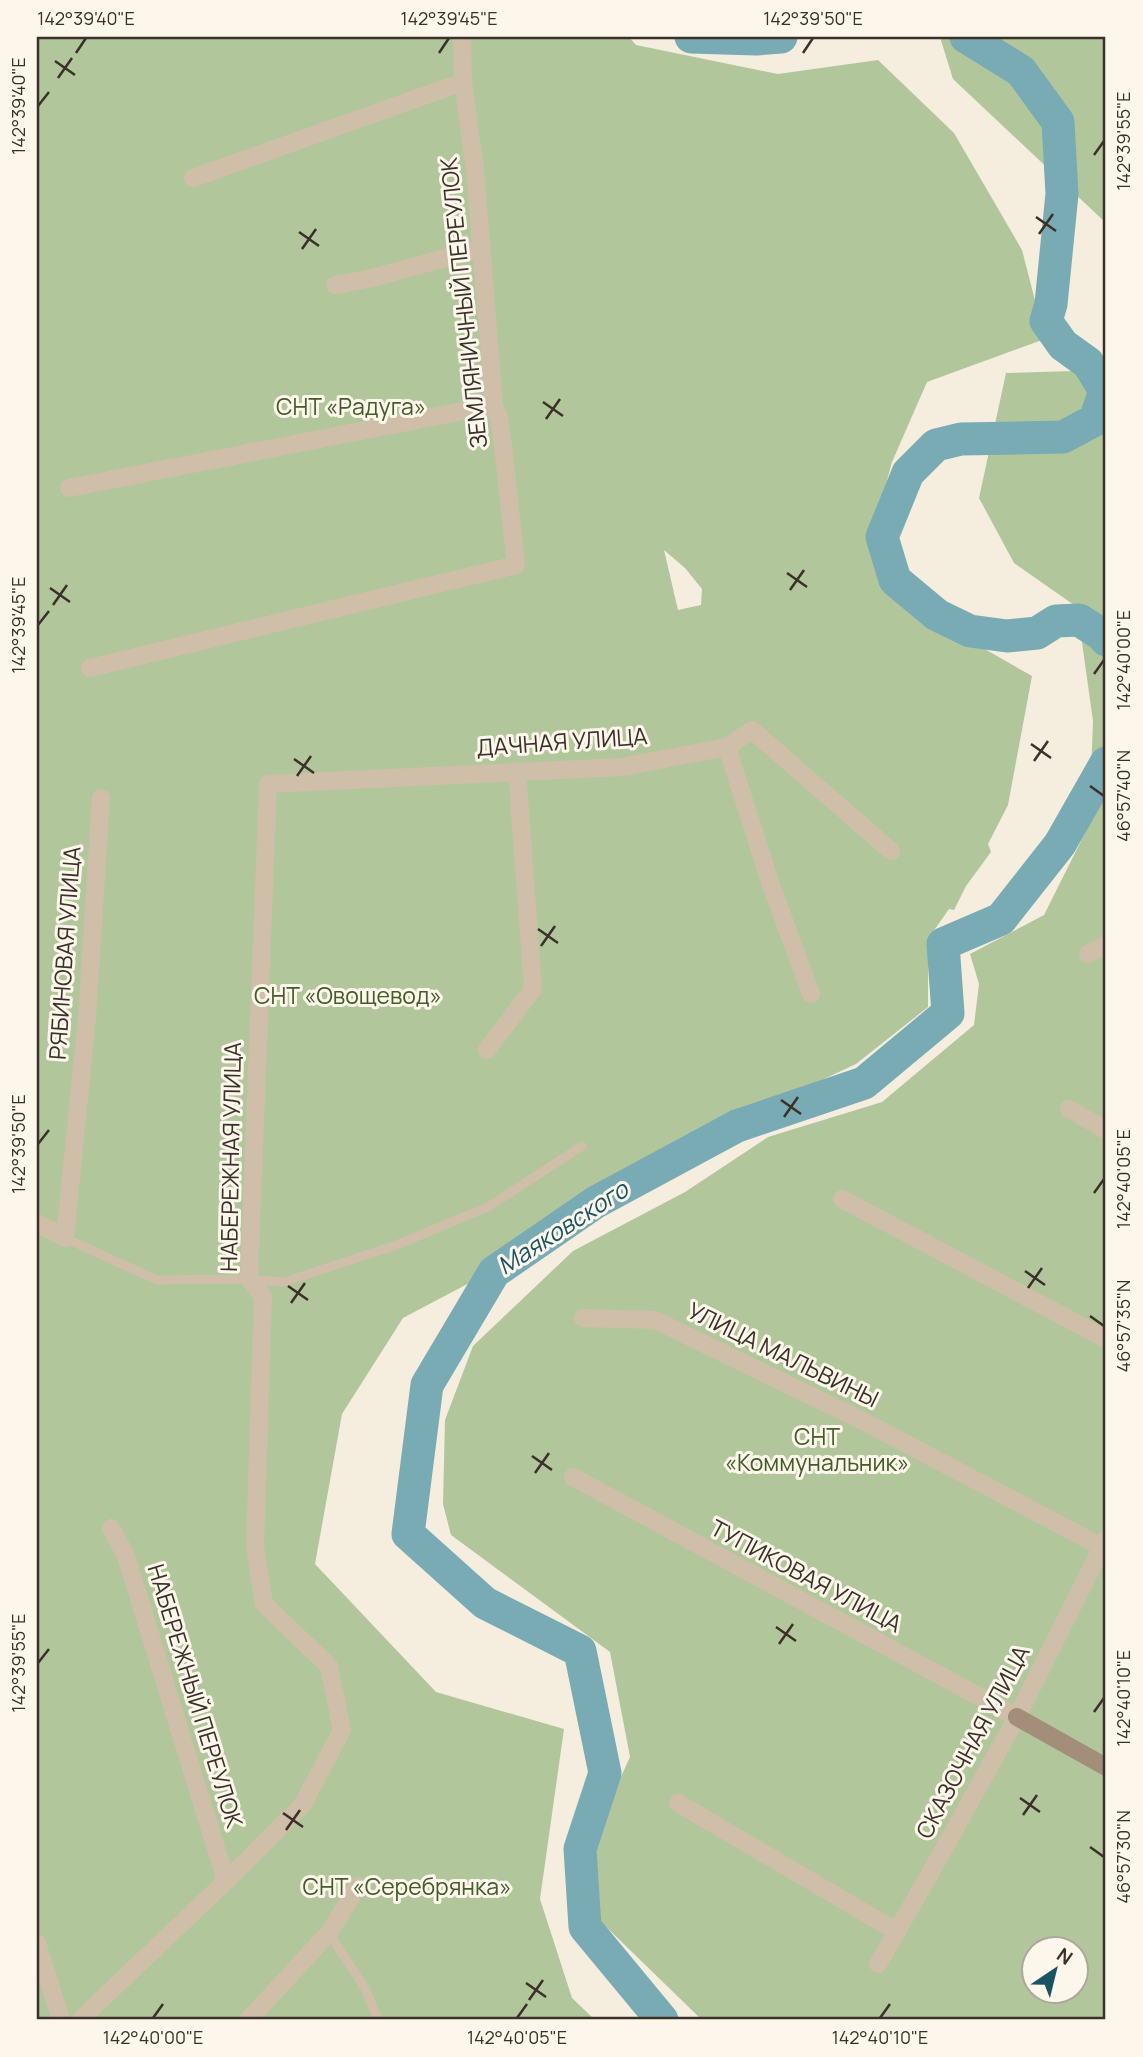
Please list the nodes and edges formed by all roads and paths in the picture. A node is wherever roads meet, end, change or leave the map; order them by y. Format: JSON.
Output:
{"nodes":[{"id":1,"x":462,"y":37,"type":"edge"},
{"id":2,"x":463,"y":82,"type":"junction"},
{"id":3,"x":192,"y":178,"type":"dead end"},
{"id":4,"x":482,"y":248,"type":"junction"},
{"id":5,"x":335,"y":285,"type":"dead end"},
{"id":6,"x":494,"y":405,"type":"junction"},
{"id":7,"x":69,"y":488,"type":"dead end"},
{"id":8,"x":90,"y":668,"type":"dead end"},
{"id":9,"x":727,"y":747,"type":"junction"},
{"id":10,"x":517,"y":771,"type":"junction"},
{"id":11,"x":268,"y":784,"type":"joint"},
{"id":12,"x":101,"y":798,"type":"dead end"},
{"id":13,"x":891,"y":851,"type":"dead end"},
{"id":14,"x":1106,"y":945,"type":"edge"},
{"id":15,"x":1088,"y":954,"type":"dead end"},
{"id":16,"x":811,"y":994,"type":"dead end"},
{"id":17,"x":487,"y":1050,"type":"dead end"},
{"id":18,"x":1069,"y":1110,"type":"dead end"},
{"id":19,"x":1106,"y":1130,"type":"edge"},
{"id":20,"x":582,"y":1146,"type":"dead end"},
{"id":21,"x":842,"y":1199,"type":"dead end"},
{"id":22,"x":37,"y":1223,"type":"edge"},
{"id":23,"x":65,"y":1238,"type":"junction"},
{"id":24,"x":249,"y":1279,"type":"junction"},
{"id":25,"x":583,"y":1318,"type":"dead end"},
{"id":26,"x":1106,"y":1339,"type":"edge"},
{"id":27,"x":573,"y":1477,"type":"dead end"},
{"id":28,"x":111,"y":1528,"type":"dead end"},
{"id":29,"x":1104,"y":1543,"type":"edge"},
{"id":30,"x":1017,"y":1717,"type":"junction"},
{"id":31,"x":1106,"y":1767,"type":"edge"},
{"id":32,"x":678,"y":1803,"type":"dead end"},
{"id":33,"x":226,"y":1881,"type":"junction"},
{"id":34,"x":358,"y":1886,"type":"dead end"},
{"id":35,"x":896,"y":1931,"type":"junction"},
{"id":36,"x":329,"y":1933,"type":"junction"},
{"id":37,"x":37,"y":1943,"type":"edge"},
{"id":38,"x":878,"y":1964,"type":"dead end"},
{"id":39,"x":61,"y":2020,"type":"edge"},
{"id":40,"x":79,"y":2020,"type":"edge"},
{"id":41,"x":248,"y":2020,"type":"edge"},
{"id":42,"x":378,"y":2020,"type":"edge"}],
"edges":[{"from":1,"to":2,"type":"street","name":"ЗЕМЛЯНИЧНЫЙ ПЕРЕУЛОК"},
{"from":2,"to":3,"type":"street"},
{"from":2,"to":4,"type":"street","name":"ЗЕМЛЯНИЧНЫЙ ПЕРЕУЛОК"},
{"from":4,"to":5,"type":"street"},
{"from":4,"to":6,"type":"street","name":"ЗЕМЛЯНИЧНЫЙ ПЕРЕУЛОК"},
{"from":6,"to":7,"type":"street"},
{"from":6,"to":8,"type":"street","name":"ЗЕМЛЯНИЧНЫЙ ПЕРЕУЛОК"},
{"from":9,"to":10,"type":"street","name":"ДАЧНАЯ УЛИЦА"},
{"from":9,"to":13,"type":"street","name":"ДАЧНАЯ УЛИЦА"},
{"from":9,"to":16,"type":"street"},
{"from":10,"to":11,"type":"street","name":"ДАЧНАЯ УЛИЦА"},
{"from":10,"to":17,"type":"street"},
{"from":11,"to":24,"type":"street","name":"НАБЕРЕЖНАЯ УЛИЦА"},
{"from":12,"to":23,"type":"street","name":"РЯБИНОВАЯ УЛИЦА"},
{"from":14,"to":15,"type":"street"},
{"from":18,"to":19,"type":"street"},
{"from":20,"to":24,"type":"lane"},
{"from":21,"to":26,"type":"street"},
{"from":22,"to":23,"type":"street"},
{"from":23,"to":24,"type":"lane"},
{"from":24,"to":33,"type":"street","name":"НАБЕРЕЖНАЯ УЛИЦА"},
{"from":25,"to":29,"type":"street","name":"УЛИЦА МАЛЬВИНЫ"},
{"from":27,"to":30,"type":"street","name":"ТУПИКОВАЯ УЛИЦА"},
{"from":28,"to":33,"type":"street","name":"НАБЕРЕЖНЫЙ ПЕРЕУЛОК"},
{"from":29,"to":30,"type":"street","name":"СКАЗОЧНАЯ УЛИЦА"},
{"from":30,"to":31,"type":"street"},
{"from":30,"to":35,"type":"street","name":"СКАЗОЧНАЯ УЛИЦА"},
{"from":32,"to":35,"type":"street"},
{"from":33,"to":40,"type":"street"},
{"from":34,"to":36,"type":"street"},
{"from":35,"to":38,"type":"street","name":"СКАЗОЧНАЯ УЛИЦА"},
{"from":36,"to":41,"type":"street"},
{"from":36,"to":42,"type":"lane"},
{"from":37,"to":39,"type":"street"}]}
